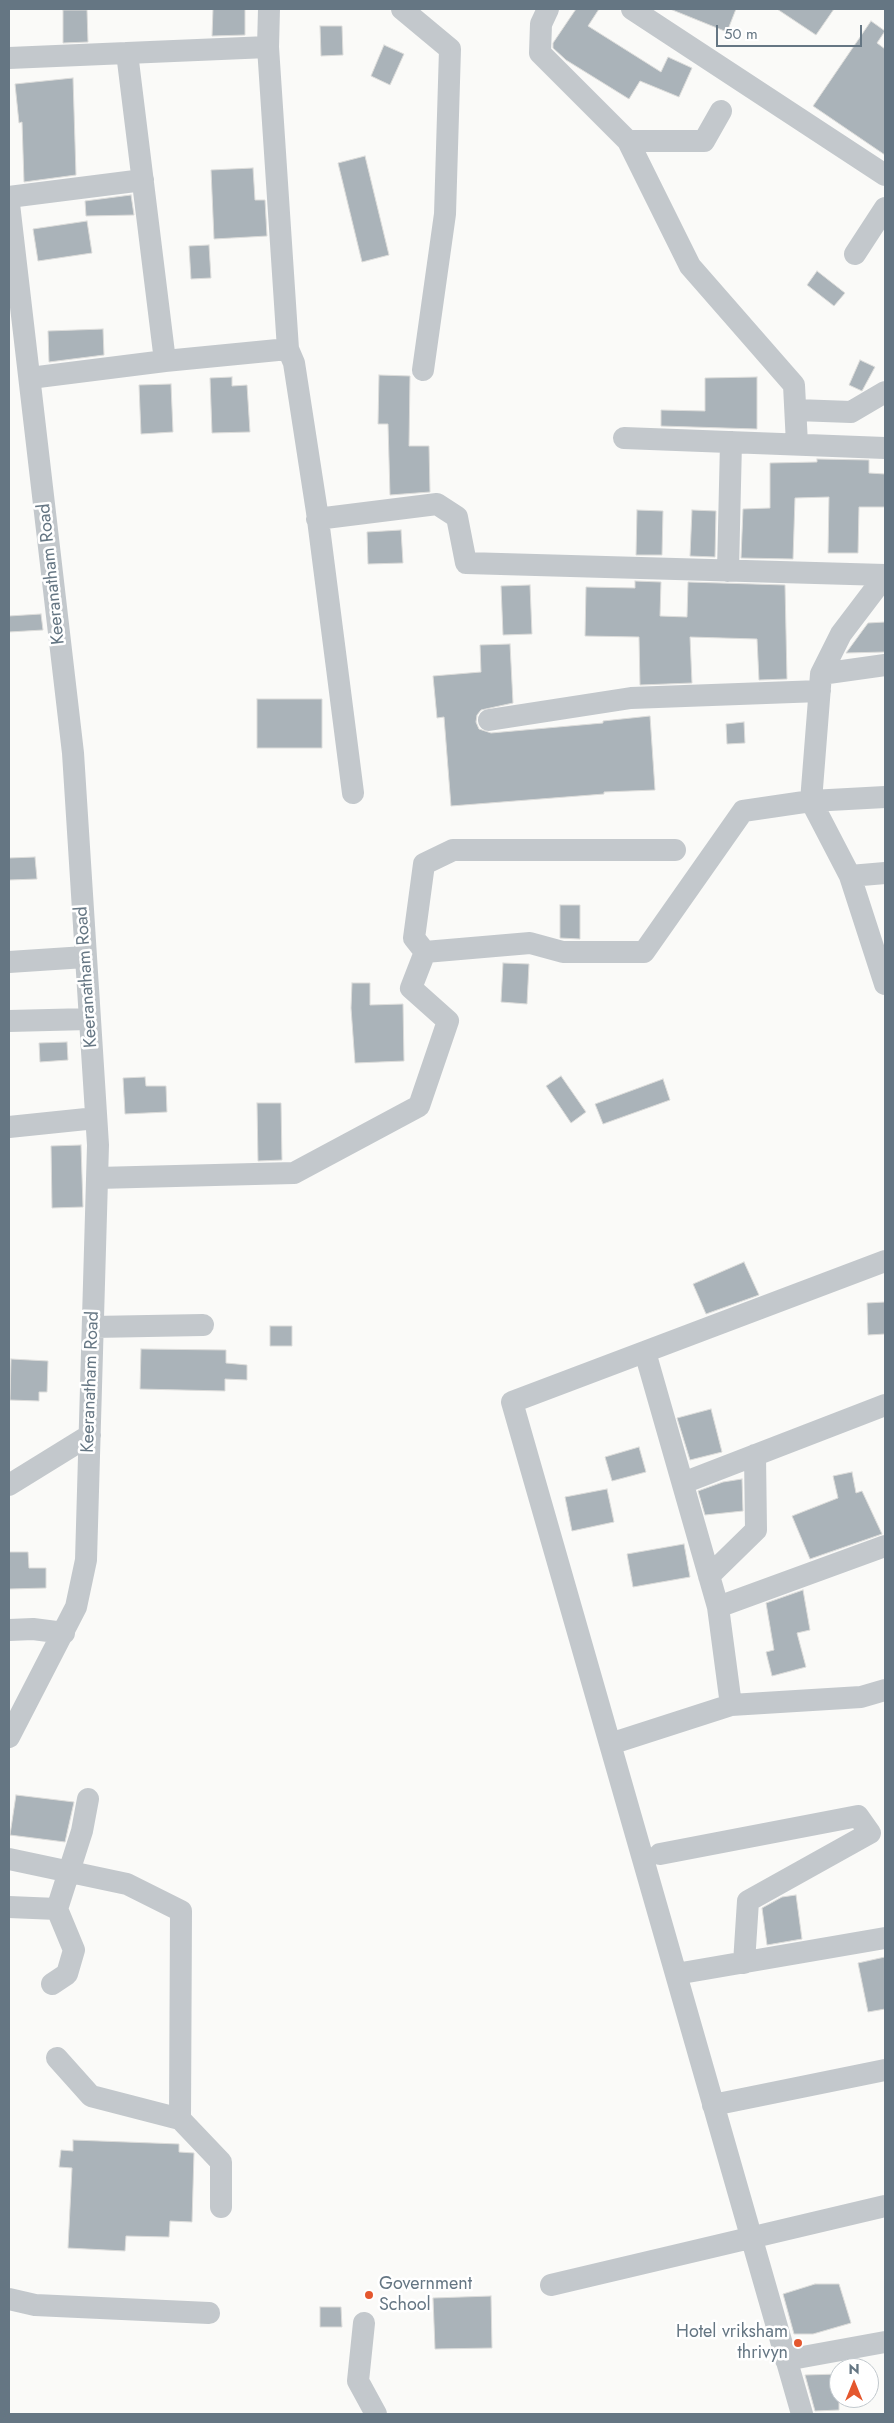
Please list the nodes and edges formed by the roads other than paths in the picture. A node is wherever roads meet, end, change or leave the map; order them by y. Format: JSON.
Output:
{"nodes":[{"id":1,"x":269,"y":9,"type":"edge"},
{"id":2,"x":402,"y":9,"type":"edge"},
{"id":3,"x":548,"y":9,"type":"edge"},
{"id":4,"x":632,"y":9,"type":"edge"},
{"id":5,"x":268,"y":47,"type":"junction"},
{"id":6,"x":127,"y":53,"type":"junction"},
{"id":7,"x":9,"y":58,"type":"edge"},
{"id":8,"x":721,"y":111,"type":"dead end"},
{"id":9,"x":628,"y":141,"type":"junction"},
{"id":10,"x":885,"y":175,"type":"edge"},
{"id":11,"x":142,"y":180,"type":"junction"},
{"id":12,"x":9,"y":198,"type":"edge"},
{"id":13,"x":9,"y":204,"type":"edge"},
{"id":14,"x":885,"y":208,"type":"edge"},
{"id":15,"x":855,"y":254,"type":"dead end"},
{"id":16,"x":288,"y":349,"type":"junction"},
{"id":17,"x":164,"y":361,"type":"junction"},
{"id":18,"x":423,"y":370,"type":"dead end"},
{"id":19,"x":30,"y":378,"type":"junction"},
{"id":20,"x":885,"y":392,"type":"edge"},
{"id":21,"x":796,"y":410,"type":"junction"},
{"id":22,"x":624,"y":438,"type":"dead end"},
{"id":23,"x":731,"y":442,"type":"junction"},
{"id":24,"x":797,"y":444,"type":"junction"},
{"id":25,"x":885,"y":448,"type":"edge"},
{"id":26,"x":317,"y":519,"type":"junction"},
{"id":27,"x":728,"y":571,"type":"junction"},
{"id":28,"x":885,"y":576,"type":"edge"},
{"id":29,"x":885,"y":665,"type":"edge"},
{"id":30,"x":821,"y":682,"type":"junction"},
{"id":31,"x":490,"y":720,"type":"dead end"},
{"id":32,"x":353,"y":793,"type":"dead end"},
{"id":33,"x":885,"y":798,"type":"edge"},
{"id":34,"x":811,"y":801,"type":"junction"},
{"id":35,"x":675,"y":850,"type":"dead end"},
{"id":36,"x":885,"y":873,"type":"edge"},
{"id":37,"x":850,"y":876,"type":"junction"},
{"id":38,"x":425,"y":952,"type":"junction"},
{"id":39,"x":85,"y":957,"type":"junction"},
{"id":40,"x":9,"y":962,"type":"edge"},
{"id":41,"x":885,"y":984,"type":"edge"},
{"id":42,"x":89,"y":1019,"type":"junction"},
{"id":43,"x":9,"y":1021,"type":"edge"},
{"id":44,"x":96,"y":1118,"type":"junction"},
{"id":45,"x":9,"y":1127,"type":"edge"},
{"id":46,"x":97,"y":1178,"type":"junction"},
{"id":47,"x":885,"y":1261,"type":"edge"},
{"id":48,"x":203,"y":1325,"type":"dead end"},
{"id":49,"x":93,"y":1327,"type":"junction"},
{"id":50,"x":646,"y":1352,"type":"junction"},
{"id":51,"x":885,"y":1405,"type":"edge"},
{"id":52,"x":90,"y":1435,"type":"junction"},
{"id":53,"x":755,"y":1455,"type":"junction"},
{"id":54,"x":683,"y":1483,"type":"junction"},
{"id":55,"x":9,"y":1485,"type":"edge"},
{"id":56,"x":885,"y":1546,"type":"edge"},
{"id":57,"x":709,"y":1576,"type":"junction"},
{"id":58,"x":718,"y":1606,"type":"junction"},
{"id":59,"x":9,"y":1630,"type":"edge"},
{"id":60,"x":64,"y":1633,"type":"junction"},
{"id":61,"x":885,"y":1690,"type":"edge"},
{"id":62,"x":731,"y":1705,"type":"junction"},
{"id":63,"x":9,"y":1737,"type":"edge"},
{"id":64,"x":610,"y":1744,"type":"junction"},
{"id":65,"x":88,"y":1799,"type":"dead end"},
{"id":66,"x":660,"y":1854,"type":"dead end"},
{"id":67,"x":9,"y":1859,"type":"edge"},
{"id":68,"x":69,"y":1872,"type":"junction"},
{"id":69,"x":9,"y":1907,"type":"edge"},
{"id":70,"x":57,"y":1909,"type":"junction"},
{"id":71,"x":885,"y":1938,"type":"edge"},
{"id":72,"x":744,"y":1963,"type":"junction"},
{"id":73,"x":676,"y":1974,"type":"junction"},
{"id":74,"x":52,"y":1984,"type":"dead end"},
{"id":75,"x":57,"y":2058,"type":"dead end"},
{"id":76,"x":885,"y":2070,"type":"edge"},
{"id":77,"x":713,"y":2105,"type":"junction"},
{"id":78,"x":180,"y":2119,"type":"junction"},
{"id":79,"x":885,"y":2206,"type":"edge"},
{"id":80,"x":221,"y":2207,"type":"dead end"},
{"id":81,"x":751,"y":2238,"type":"junction"},
{"id":82,"x":551,"y":2284,"type":"dead end"},
{"id":83,"x":9,"y":2300,"type":"edge"},
{"id":84,"x":209,"y":2313,"type":"dead end"},
{"id":85,"x":364,"y":2323,"type":"dead end"},
{"id":86,"x":885,"y":2342,"type":"edge"},
{"id":87,"x":786,"y":2360,"type":"junction"},
{"id":88,"x":376,"y":2414,"type":"edge"},
{"id":89,"x":802,"y":2414,"type":"edge"}],
"edges":[{"from":1,"to":5,"type":"street"},
{"from":2,"to":18,"type":"street"},
{"from":3,"to":9,"type":"street"},
{"from":4,"to":10,"type":"street"},
{"from":5,"to":6,"type":"street"},
{"from":5,"to":16,"type":"street"},
{"from":6,"to":7,"type":"street"},
{"from":6,"to":11,"type":"street"},
{"from":8,"to":9,"type":"street"},
{"from":9,"to":21,"type":"street"},
{"from":11,"to":12,"type":"street"},
{"from":11,"to":17,"type":"street"},
{"from":13,"to":19,"type":"street","name":"Keeranatham Road"},
{"from":14,"to":15,"type":"street"},
{"from":16,"to":17,"type":"street"},
{"from":16,"to":26,"type":"street"},
{"from":17,"to":19,"type":"street"},
{"from":19,"to":39,"type":"street","name":"Keeranatham Road"},
{"from":20,"to":21,"type":"street"},
{"from":21,"to":24,"type":"street"},
{"from":22,"to":23,"type":"street"},
{"from":23,"to":24,"type":"street"},
{"from":23,"to":27,"type":"street"},
{"from":24,"to":25,"type":"street"},
{"from":26,"to":27,"type":"street"},
{"from":26,"to":32,"type":"street"},
{"from":27,"to":28,"type":"street"},
{"from":28,"to":30,"type":"street"},
{"from":29,"to":30,"type":"street"},
{"from":30,"to":31,"type":"street"},
{"from":30,"to":34,"type":"street"},
{"from":33,"to":34,"type":"street"},
{"from":34,"to":37,"type":"street"},
{"from":34,"to":38,"type":"street"},
{"from":35,"to":38,"type":"street"},
{"from":36,"to":37,"type":"street"},
{"from":37,"to":41,"type":"street"},
{"from":38,"to":46,"type":"street"},
{"from":39,"to":40,"type":"street"},
{"from":39,"to":42,"type":"street","name":"Keeranatham Road"},
{"from":42,"to":43,"type":"street"},
{"from":42,"to":44,"type":"street","name":"Keeranatham Road"},
{"from":44,"to":45,"type":"street"},
{"from":44,"to":46,"type":"street","name":"Keeranatham Road"},
{"from":46,"to":49,"type":"street","name":"Keeranatham Road"},
{"from":47,"to":50,"type":"street"},
{"from":48,"to":49,"type":"street"},
{"from":49,"to":52,"type":"street","name":"Keeranatham Road"},
{"from":50,"to":54,"type":"street"},
{"from":50,"to":64,"type":"street"},
{"from":51,"to":53,"type":"street"},
{"from":52,"to":55,"type":"street"},
{"from":52,"to":60,"type":"street","name":"Keeranatham Road"},
{"from":53,"to":54,"type":"street"},
{"from":53,"to":57,"type":"street"},
{"from":54,"to":57,"type":"street"},
{"from":56,"to":58,"type":"street"},
{"from":57,"to":58,"type":"street"},
{"from":58,"to":62,"type":"street"},
{"from":59,"to":60,"type":"street"},
{"from":60,"to":63,"type":"street","name":"Keeranatham Road"},
{"from":61,"to":62,"type":"street"},
{"from":62,"to":64,"type":"street"},
{"from":64,"to":73,"type":"street"},
{"from":65,"to":68,"type":"street"},
{"from":66,"to":72,"type":"street"},
{"from":67,"to":68,"type":"street"},
{"from":68,"to":70,"type":"street"},
{"from":68,"to":78,"type":"street"},
{"from":69,"to":70,"type":"street"},
{"from":70,"to":74,"type":"street"},
{"from":71,"to":72,"type":"street"},
{"from":72,"to":73,"type":"street"},
{"from":73,"to":77,"type":"street"},
{"from":75,"to":78,"type":"street"},
{"from":76,"to":77,"type":"street"},
{"from":77,"to":81,"type":"street"},
{"from":78,"to":80,"type":"street"},
{"from":79,"to":81,"type":"street"},
{"from":81,"to":82,"type":"street"},
{"from":81,"to":87,"type":"street"},
{"from":83,"to":84,"type":"street"},
{"from":85,"to":88,"type":"street"},
{"from":86,"to":87,"type":"street"},
{"from":87,"to":89,"type":"street"}]}
